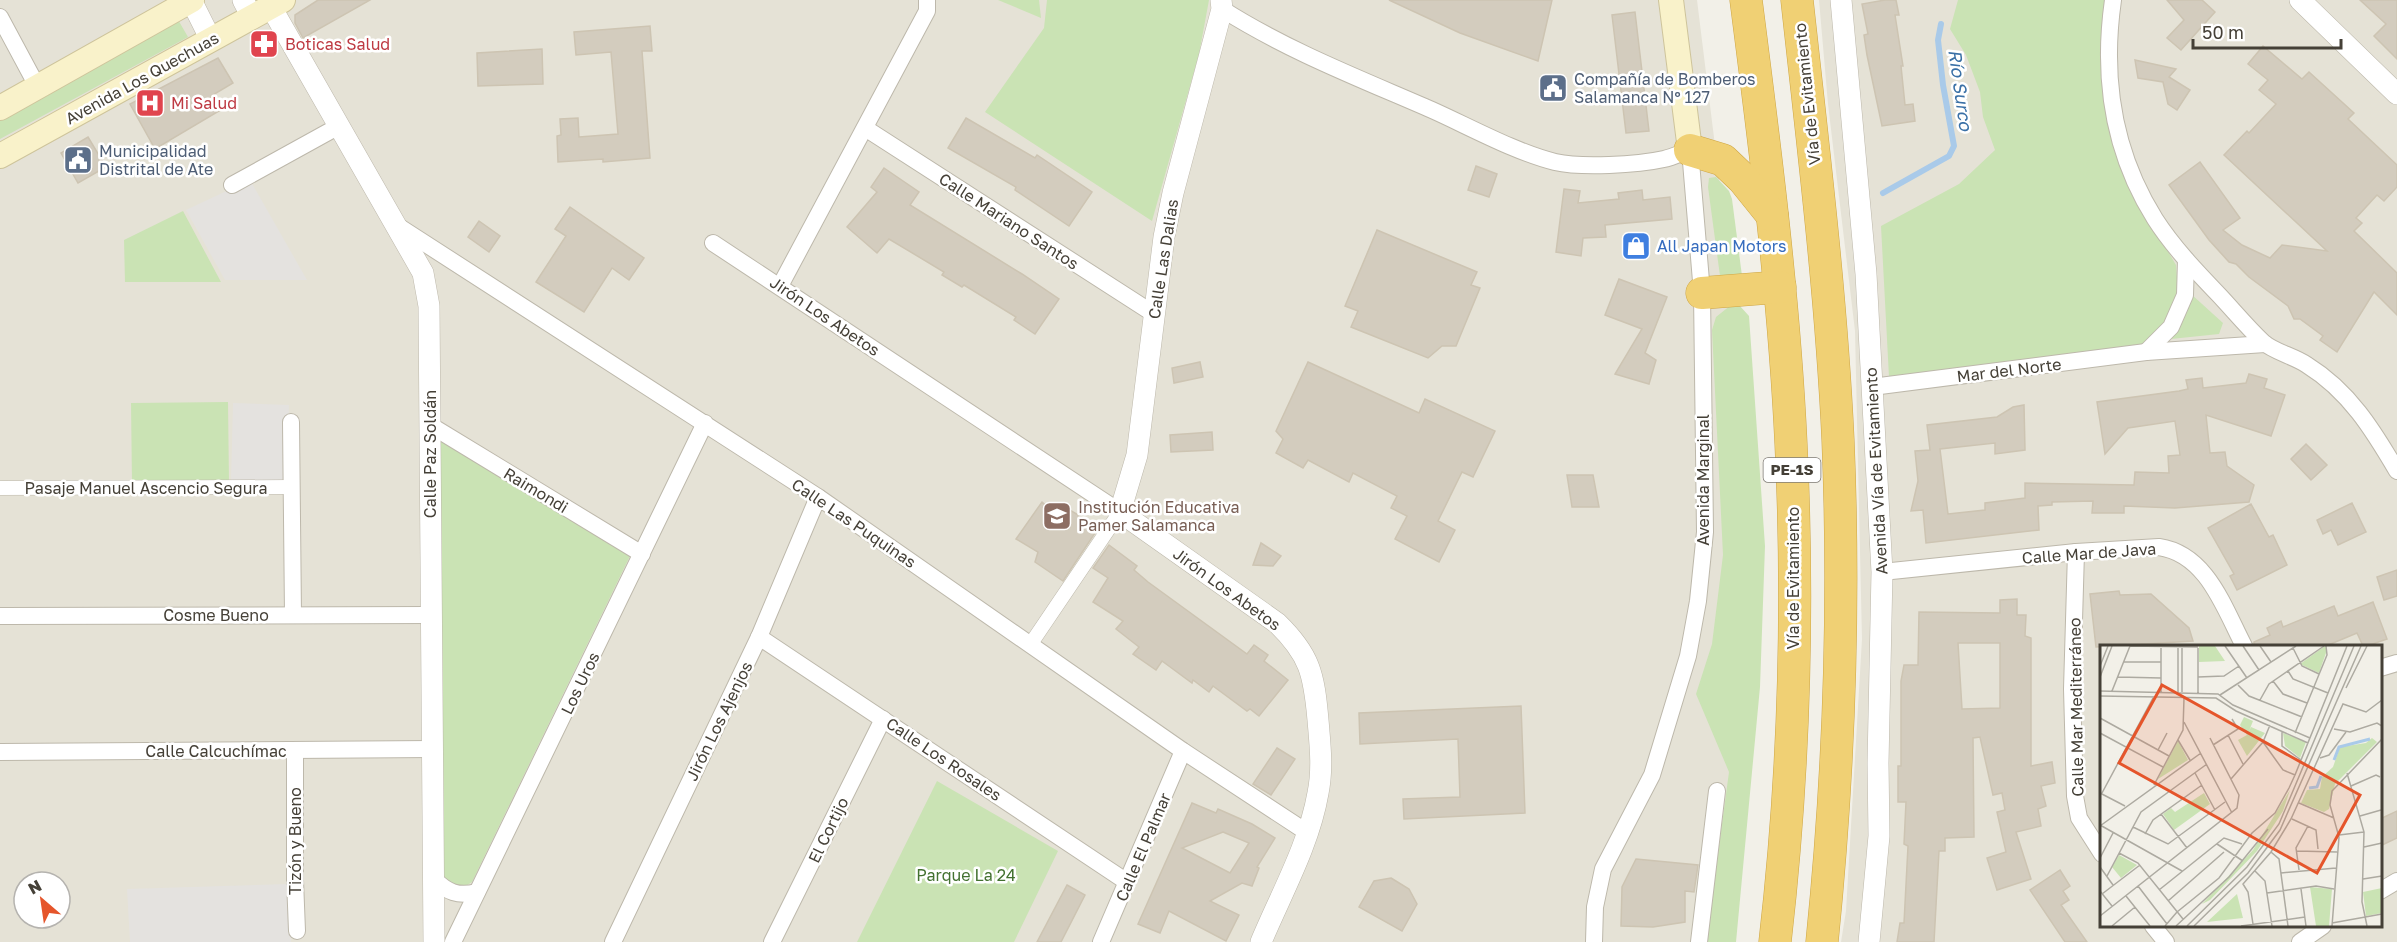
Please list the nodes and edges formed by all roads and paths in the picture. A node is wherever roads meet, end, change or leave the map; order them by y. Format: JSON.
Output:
{"nodes":[{"id":1,"x":191,"y":0,"type":"edge"},
{"id":2,"x":927,"y":0,"type":"edge"},
{"id":3,"x":1671,"y":0,"type":"edge"},
{"id":4,"x":1746,"y":0,"type":"edge"},
{"id":5,"x":1797,"y":0,"type":"edge"},
{"id":6,"x":1842,"y":0,"type":"edge"},
{"id":7,"x":2113,"y":0,"type":"edge"},
{"id":8,"x":2300,"y":0,"type":"edge"},
{"id":9,"x":1221,"y":5,"type":"edge"},
{"id":10,"x":262,"y":6,"type":"edge"},
{"id":11,"x":0,"y":17,"type":"edge"},
{"id":12,"x":210,"y":40,"type":"junction"},
{"id":13,"x":37,"y":86,"type":"junction"},
{"id":14,"x":2397,"y":94,"type":"edge"},
{"id":15,"x":0,"y":108,"type":"edge"},
{"id":16,"x":339,"y":126,"type":"junction"},
{"id":17,"x":865,"y":128,"type":"junction"},
{"id":18,"x":1690,"y":150,"type":"junction"},
{"id":19,"x":0,"y":156,"type":"edge"},
{"id":20,"x":232,"y":185,"type":"dead end"},
{"id":21,"x":1772,"y":215,"type":"junction"},
{"id":22,"x":394,"y":224,"type":"junction"},
{"id":23,"x":713,"y":243,"type":"dead end"},
{"id":24,"x":2186,"y":260,"type":"junction"},
{"id":25,"x":780,"y":286,"type":"junction"},
{"id":26,"x":1780,"y":287,"type":"junction"},
{"id":27,"x":1702,"y":293,"type":"junction"},
{"id":28,"x":1154,"y":314,"type":"junction"},
{"id":29,"x":2265,"y":344,"type":"junction"},
{"id":30,"x":2146,"y":352,"type":"junction"},
{"id":31,"x":1872,"y":387,"type":"junction"},
{"id":32,"x":291,"y":422,"type":"dead end"},
{"id":33,"x":705,"y":423,"type":"junction"},
{"id":34,"x":430,"y":426,"type":"junction"},
{"id":35,"x":2397,"y":471,"type":"edge"},
{"id":36,"x":292,"y":487,"type":"junction"},
{"id":37,"x":0,"y":488,"type":"edge"},
{"id":38,"x":818,"y":497,"type":"junction"},
{"id":39,"x":1120,"y":512,"type":"junction"},
{"id":40,"x":2076,"y":552,"type":"junction"},
{"id":41,"x":642,"y":554,"type":"junction"},
{"id":42,"x":1882,"y":572,"type":"junction"},
{"id":43,"x":293,"y":615,"type":"junction"},
{"id":44,"x":432,"y":615,"type":"junction"},
{"id":45,"x":0,"y":616,"type":"edge"},
{"id":46,"x":759,"y":637,"type":"junction"},
{"id":47,"x":1030,"y":645,"type":"junction"},
{"id":48,"x":2243,"y":645,"type":"edge"},
{"id":49,"x":2397,"y":663,"type":"edge"},
{"id":50,"x":2382,"y":667,"type":"edge"},
{"id":51,"x":883,"y":719,"type":"junction"},
{"id":52,"x":433,"y":749,"type":"junction"},
{"id":53,"x":296,"y":750,"type":"junction"},
{"id":54,"x":1184,"y":751,"type":"junction"},
{"id":55,"x":0,"y":752,"type":"edge"},
{"id":56,"x":1717,"y":791,"type":"dead end"},
{"id":57,"x":1308,"y":833,"type":"junction"},
{"id":58,"x":2100,"y":848,"type":"edge"},
{"id":59,"x":434,"y":879,"type":"junction"},
{"id":60,"x":2397,"y":881,"type":"edge"},
{"id":61,"x":1128,"y":882,"type":"junction"},
{"id":62,"x":2382,"y":890,"type":"edge"},
{"id":63,"x":477,"y":892,"type":"junction"},
{"id":64,"x":2155,"y":927,"type":"edge"},
{"id":65,"x":2322,"y":927,"type":"edge"},
{"id":66,"x":297,"y":931,"type":"dead end"},
{"id":67,"x":434,"y":942,"type":"edge"},
{"id":68,"x":453,"y":942,"type":"edge"},
{"id":69,"x":613,"y":942,"type":"edge"},
{"id":70,"x":772,"y":942,"type":"edge"},
{"id":71,"x":1101,"y":942,"type":"edge"},
{"id":72,"x":1261,"y":942,"type":"edge"},
{"id":73,"x":1594,"y":942,"type":"edge"},
{"id":74,"x":1699,"y":942,"type":"edge"},
{"id":75,"x":1775,"y":942,"type":"edge"},
{"id":76,"x":1822,"y":942,"type":"edge"},
{"id":77,"x":1869,"y":942,"type":"edge"},
{"id":78,"x":2166,"y":942,"type":"edge"},
{"id":79,"x":2300,"y":942,"type":"edge"}],
"edges":[{"from":1,"to":12,"type":"street"},
{"from":1,"to":13,"type":"main road"},
{"from":2,"to":17,"type":"street"},
{"from":3,"to":18,"type":"main road","name":"Avenida Marginal"},
{"from":4,"to":21,"type":"highway","name":"Vía de Evitamiento","number":"PE-1S"},
{"from":5,"to":76,"type":"highway","name":"Vía de Evitamiento","number":"PE-1S"},
{"from":6,"to":31,"type":"street","name":"Avenida Vía de Evitamiento"},
{"from":7,"to":24,"type":"street"},
{"from":8,"to":14,"type":"street"},
{"from":9,"to":18,"type":"street","name":"Calle Las Dalias"},
{"from":9,"to":28,"type":"street","name":"Calle Las Dalias"},
{"from":10,"to":12,"type":"main road","name":"Avenida Los Quechuas"},
{"from":10,"to":16,"type":"street","name":"Calle Paz Soldán"},
{"from":11,"to":13,"type":"street"},
{"from":12,"to":19,"type":"main road","name":"Avenida Los Quechuas"},
{"from":13,"to":15,"type":"main road"},
{"from":16,"to":20,"type":"street"},
{"from":16,"to":22,"type":"street","name":"Calle Paz Soldán"},
{"from":17,"to":25,"type":"street"},
{"from":17,"to":28,"type":"street","name":"Calle Mariano Santos"},
{"from":18,"to":21,"type":"highway"},
{"from":18,"to":27,"type":"street","name":"Avenida Marginal"},
{"from":21,"to":26,"type":"highway","name":"Vía de Evitamiento","number":"PE-1S"},
{"from":22,"to":33,"type":"street","name":"Calle Las Puquinas"},
{"from":22,"to":34,"type":"street","name":"Calle Paz Soldán"},
{"from":23,"to":25,"type":"street","name":"Jirón Los Abetos"},
{"from":24,"to":29,"type":"street"},
{"from":24,"to":30,"type":"street"},
{"from":25,"to":39,"type":"street","name":"Jirón Los Abetos"},
{"from":26,"to":27,"type":"highway"},
{"from":26,"to":75,"type":"highway","name":"Vía de Evitamiento","number":"PE-1S"},
{"from":27,"to":73,"type":"street","name":"Avenida Marginal"},
{"from":28,"to":39,"type":"street","name":"Calle Las Dalias"},
{"from":29,"to":30,"type":"street","name":"Mar del Norte"},
{"from":29,"to":35,"type":"street"},
{"from":30,"to":31,"type":"street","name":"Mar del Norte"},
{"from":31,"to":42,"type":"street","name":"Avenida Vía de Evitamiento"},
{"from":32,"to":36,"type":"street"},
{"from":33,"to":38,"type":"street","name":"Calle Las Puquinas"},
{"from":33,"to":41,"type":"street","name":"Los Uros"},
{"from":34,"to":41,"type":"street","name":"Raimondi"},
{"from":34,"to":44,"type":"street","name":"Calle Paz Soldán"},
{"from":36,"to":37,"type":"street","name":"Pasaje Manuel Ascencio Segura"},
{"from":36,"to":43,"type":"street"},
{"from":38,"to":46,"type":"street","name":"Jirón Los Ajenjos"},
{"from":38,"to":47,"type":"street","name":"Calle Las Puquinas"},
{"from":39,"to":47,"type":"street"},
{"from":39,"to":57,"type":"street","name":"Jirón Los Abetos"},
{"from":40,"to":42,"type":"street","name":"Calle Mar de Java"},
{"from":40,"to":48,"type":"street","name":"Calle Mar de Java"},
{"from":40,"to":58,"type":"street","name":"Calle Mar Mediterráneo"},
{"from":41,"to":63,"type":"street","name":"Los Uros"},
{"from":42,"to":77,"type":"street","name":"Avenida Vía de Evitamiento"},
{"from":43,"to":44,"type":"street","name":"Cosme Bueno"},
{"from":43,"to":45,"type":"street","name":"Cosme Bueno"},
{"from":44,"to":52,"type":"street","name":"Calle Paz Soldán"},
{"from":46,"to":51,"type":"street","name":"Calle Los Rosales"},
{"from":46,"to":69,"type":"street","name":"Jirón Los Ajenjos"},
{"from":47,"to":54,"type":"street","name":"Calle Las Puquinas"},
{"from":49,"to":50,"type":"street"},
{"from":51,"to":61,"type":"street","name":"Calle Los Rosales"},
{"from":51,"to":70,"type":"street","name":"El Cortijo"},
{"from":52,"to":53,"type":"street","name":"Calle Calcuchímac"},
{"from":52,"to":59,"type":"street","name":"Calle Paz Soldán"},
{"from":53,"to":55,"type":"street","name":"Calle Calcuchímac"},
{"from":53,"to":66,"type":"street","name":"Tizón y Bueno"},
{"from":54,"to":57,"type":"street","name":"Calle Las Puquinas"},
{"from":54,"to":61,"type":"street","name":"Calle El Palmar"},
{"from":56,"to":74,"type":"street"},
{"from":57,"to":72,"type":"street","name":"Jirón Los Abetos"},
{"from":59,"to":63,"type":"street"},
{"from":59,"to":67,"type":"street","name":"Calle Paz Soldán"},
{"from":60,"to":62,"type":"street"},
{"from":61,"to":71,"type":"street","name":"Calle El Palmar"},
{"from":63,"to":68,"type":"street","name":"Los Uros"},
{"from":64,"to":78,"type":"street"},
{"from":65,"to":79,"type":"street"}]}
